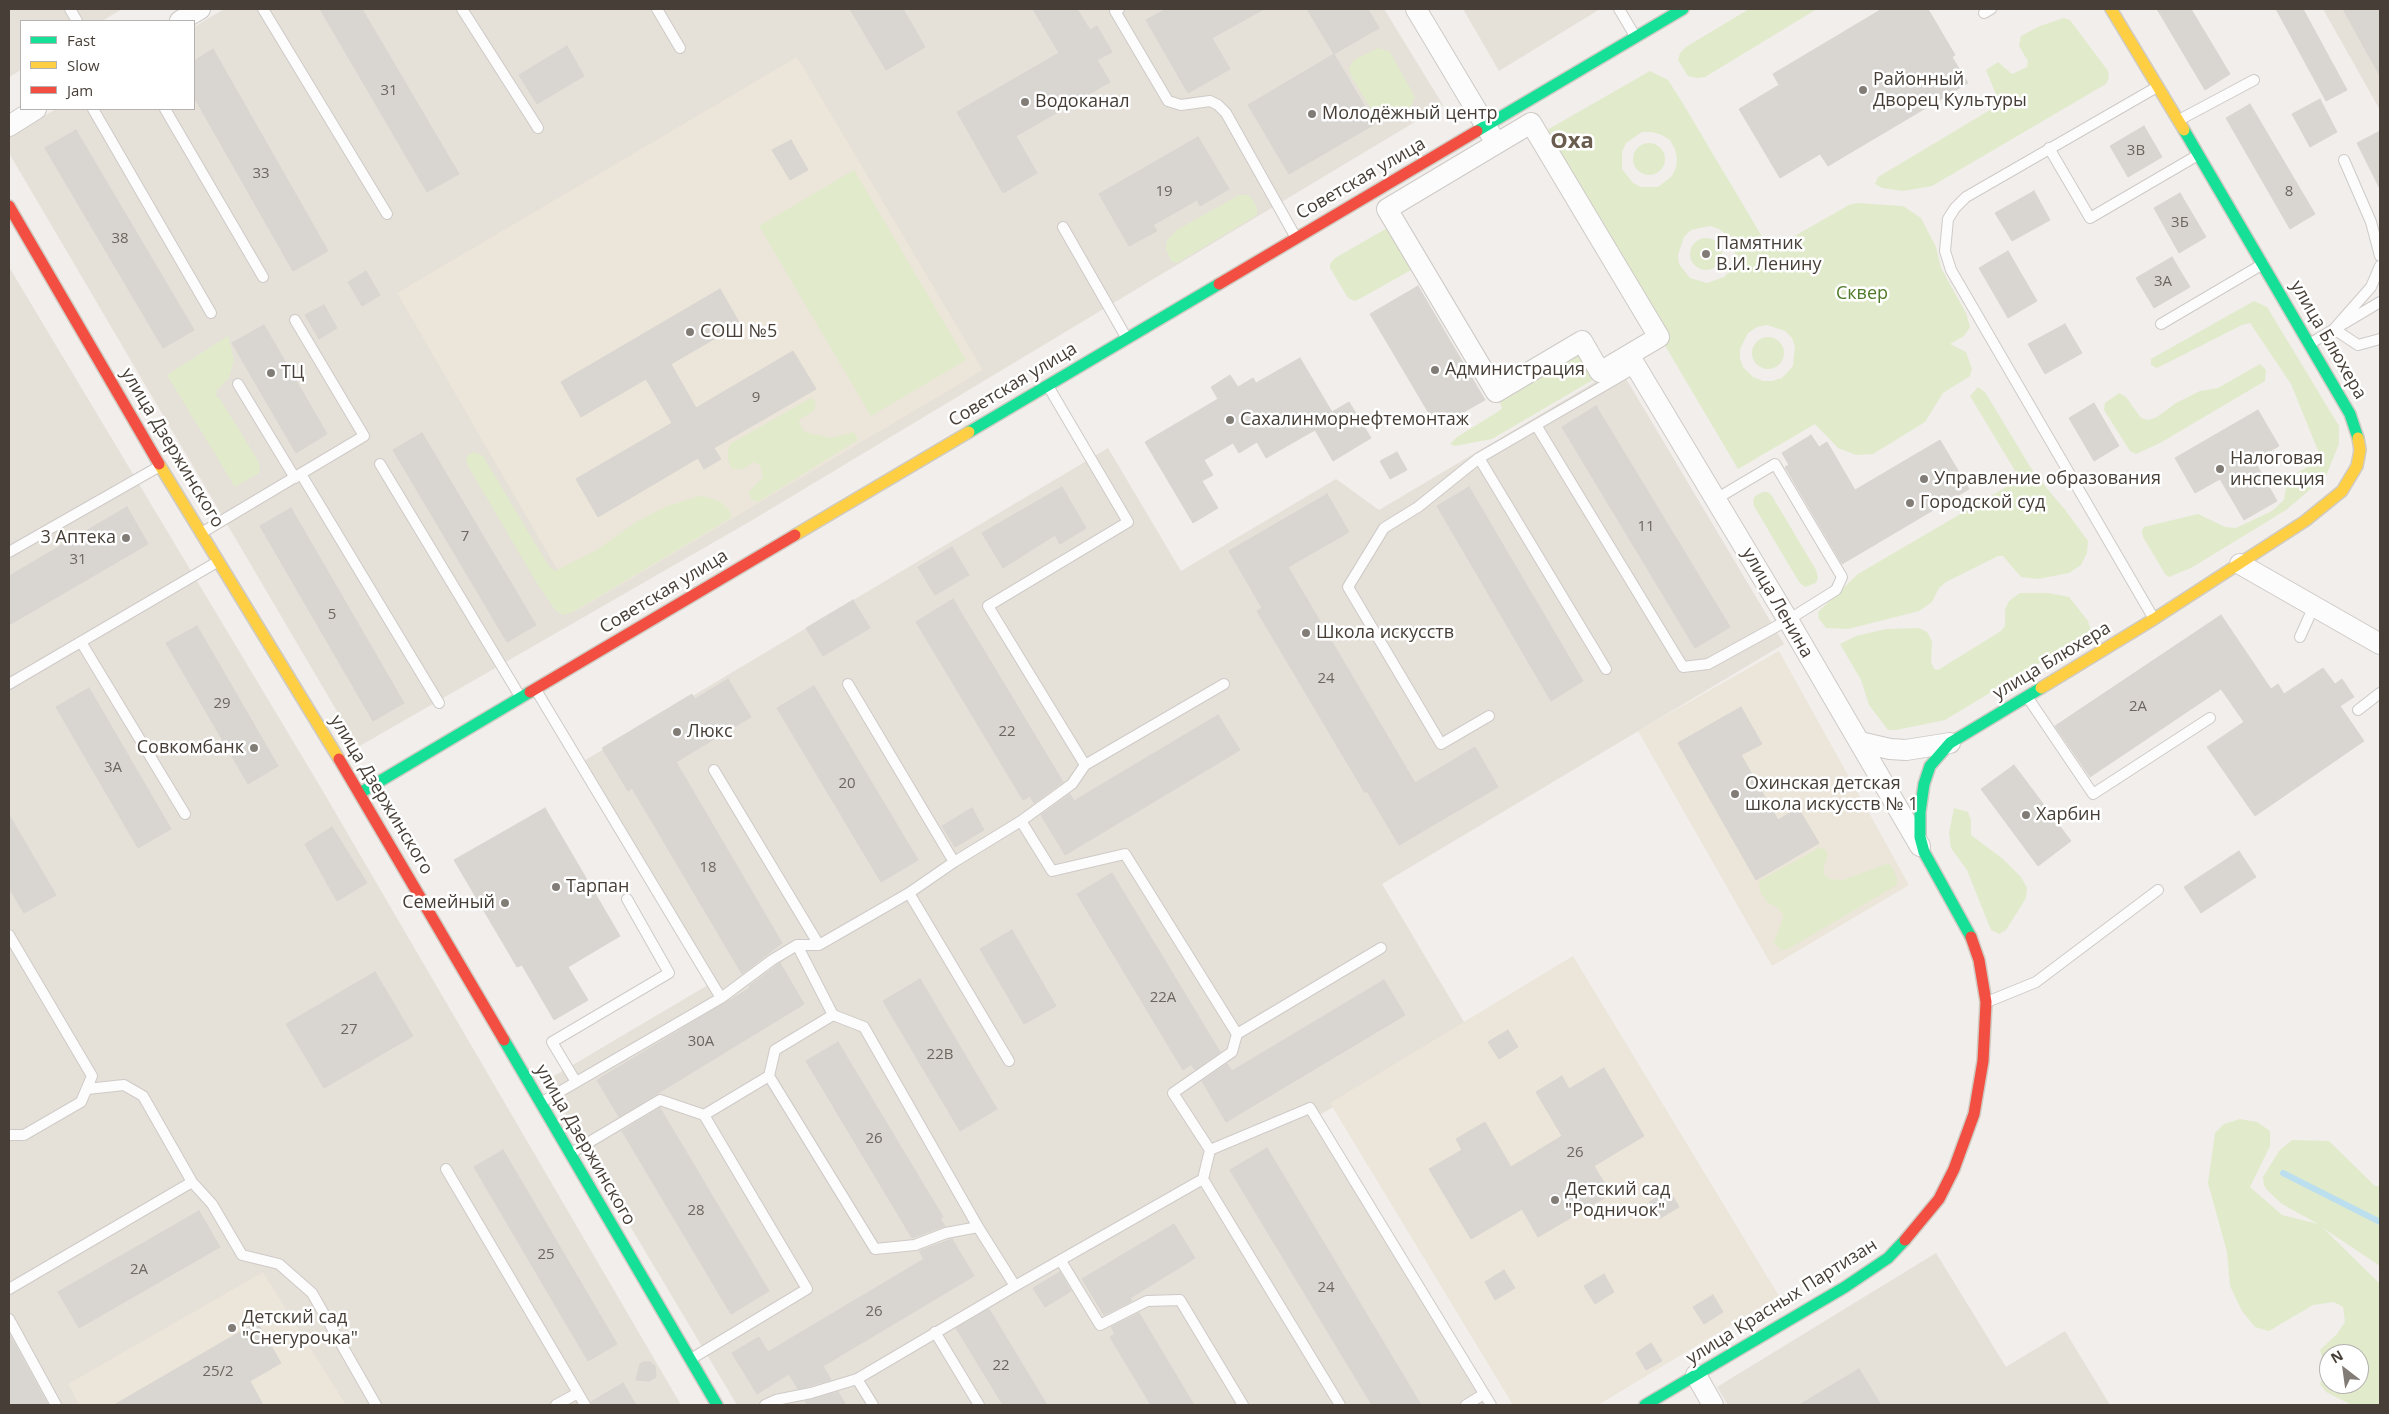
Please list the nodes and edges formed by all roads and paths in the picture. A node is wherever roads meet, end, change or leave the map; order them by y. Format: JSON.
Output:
{"nodes":[{"id":1,"x":70,"y":9,"type":"edge"},
{"id":2,"x":200,"y":9,"type":"edge"},
{"id":3,"x":264,"y":9,"type":"edge"},
{"id":4,"x":462,"y":9,"type":"edge"},
{"id":5,"x":656,"y":9,"type":"edge"},
{"id":6,"x":1416,"y":9,"type":"edge"},
{"id":7,"x":1619,"y":9,"type":"edge"},
{"id":8,"x":1683,"y":9,"type":"edge"},
{"id":9,"x":2112,"y":9,"type":"edge"},
{"id":10,"x":1116,"y":10,"type":"edge"},
{"id":11,"x":76,"y":20,"type":"edge"},
{"id":12,"x":182,"y":20,"type":"edge"},
{"id":13,"x":1636,"y":37,"type":"junction"},
{"id":14,"x":680,"y":48,"type":"dead end"},
{"id":15,"x":2254,"y":80,"type":"dead end"},
{"id":16,"x":2158,"y":86,"type":"junction"},
{"id":17,"x":34,"y":110,"type":"edge"},
{"id":18,"x":94,"y":110,"type":"edge"},
{"id":19,"x":166,"y":110,"type":"edge"},
{"id":20,"x":2179,"y":120,"type":"junction"},
{"id":21,"x":9,"y":126,"type":"edge"},
{"id":22,"x":1487,"y":126,"type":"junction"},
{"id":23,"x":538,"y":128,"type":"dead end"},
{"id":24,"x":1497,"y":143,"type":"junction"},
{"id":25,"x":2049,"y":148,"type":"junction"},
{"id":26,"x":2199,"y":155,"type":"junction"},
{"id":27,"x":2344,"y":160,"type":"dead end"},
{"id":28,"x":9,"y":206,"type":"edge"},
{"id":29,"x":386,"y":214,"type":"dead end"},
{"id":30,"x":1063,"y":227,"type":"dead end"},
{"id":31,"x":1296,"y":237,"type":"junction"},
{"id":32,"x":2380,"y":256,"type":"edge"},
{"id":33,"x":2264,"y":264,"type":"junction"},
{"id":34,"x":2380,"y":266,"type":"edge"},
{"id":35,"x":263,"y":277,"type":"dead end"},
{"id":36,"x":2380,"y":302,"type":"edge"},
{"id":37,"x":211,"y":313,"type":"dead end"},
{"id":38,"x":295,"y":320,"type":"dead end"},
{"id":39,"x":2160,"y":324,"type":"dead end"},
{"id":40,"x":2334,"y":329,"type":"junction"},
{"id":41,"x":1127,"y":337,"type":"junction"},
{"id":42,"x":2380,"y":339,"type":"edge"},
{"id":43,"x":2310,"y":343,"type":"junction"},
{"id":44,"x":1632,"y":361,"type":"junction"},
{"id":45,"x":238,"y":384,"type":"dead end"},
{"id":46,"x":1048,"y":385,"type":"junction"},
{"id":47,"x":1536,"y":425,"type":"junction"},
{"id":48,"x":1479,"y":458,"type":"junction"},
{"id":49,"x":380,"y":464,"type":"dead end"},
{"id":50,"x":160,"y":466,"type":"junction"},
{"id":51,"x":298,"y":476,"type":"junction"},
{"id":52,"x":1716,"y":499,"type":"junction"},
{"id":53,"x":202,"y":532,"type":"junction"},
{"id":54,"x":9,"y":552,"type":"edge"},
{"id":55,"x":219,"y":561,"type":"junction"},
{"id":56,"x":2240,"y":564,"type":"junction"},
{"id":57,"x":2314,"y":606,"type":"junction"},
{"id":58,"x":2154,"y":619,"type":"junction"},
{"id":59,"x":1788,"y":620,"type":"junction"},
{"id":60,"x":2300,"y":637,"type":"dead end"},
{"id":61,"x":81,"y":642,"type":"junction"},
{"id":62,"x":2380,"y":644,"type":"edge"},
{"id":63,"x":1606,"y":669,"type":"dead end"},
{"id":64,"x":9,"y":684,"type":"edge"},
{"id":65,"x":848,"y":684,"type":"dead end"},
{"id":66,"x":1224,"y":684,"type":"dead end"},
{"id":67,"x":536,"y":690,"type":"junction"},
{"id":68,"x":2380,"y":693,"type":"edge"},
{"id":69,"x":2027,"y":697,"type":"junction"},
{"id":70,"x":522,"y":698,"type":"junction"},
{"id":71,"x":439,"y":704,"type":"dead end"},
{"id":72,"x":2358,"y":710,"type":"dead end"},
{"id":73,"x":1489,"y":716,"type":"dead end"},
{"id":74,"x":2210,"y":718,"type":"dead end"},
{"id":75,"x":1860,"y":742,"type":"junction"},
{"id":76,"x":1950,"y":743,"type":"junction"},
{"id":77,"x":1084,"y":765,"type":"junction"},
{"id":78,"x":714,"y":770,"type":"dead end"},
{"id":79,"x":360,"y":793,"type":"junction"},
{"id":80,"x":185,"y":814,"type":"dead end"},
{"id":81,"x":1020,"y":821,"type":"junction"},
{"id":82,"x":1924,"y":852,"type":"junction"},
{"id":83,"x":954,"y":862,"type":"junction"},
{"id":84,"x":2158,"y":890,"type":"dead end"},
{"id":85,"x":909,"y":893,"type":"junction"},
{"id":86,"x":627,"y":899,"type":"dead end"},
{"id":87,"x":9,"y":935,"type":"edge"},
{"id":88,"x":797,"y":945,"type":"junction"},
{"id":89,"x":819,"y":945,"type":"junction"},
{"id":90,"x":1381,"y":948,"type":"dead end"},
{"id":91,"x":13,"y":951,"type":"edge"},
{"id":92,"x":721,"y":998,"type":"junction"},
{"id":93,"x":1986,"y":1002,"type":"junction"},
{"id":94,"x":833,"y":1015,"type":"junction"},
{"id":95,"x":1237,"y":1034,"type":"junction"},
{"id":96,"x":1009,"y":1061,"type":"dead end"},
{"id":97,"x":769,"y":1076,"type":"junction"},
{"id":98,"x":576,"y":1082,"type":"junction"},
{"id":99,"x":87,"y":1089,"type":"junction"},
{"id":100,"x":540,"y":1103,"type":"junction"},
{"id":101,"x":704,"y":1114,"type":"junction"},
{"id":102,"x":9,"y":1135,"type":"edge"},
{"id":103,"x":1210,"y":1150,"type":"junction"},
{"id":104,"x":570,"y":1154,"type":"junction"},
{"id":105,"x":446,"y":1169,"type":"dead end"},
{"id":106,"x":1203,"y":1179,"type":"junction"},
{"id":107,"x":192,"y":1182,"type":"junction"},
{"id":108,"x":978,"y":1227,"type":"junction"},
{"id":109,"x":1061,"y":1261,"type":"junction"},
{"id":110,"x":1015,"y":1286,"type":"junction"},
{"id":111,"x":9,"y":1289,"type":"edge"},
{"id":112,"x":9,"y":1319,"type":"edge"},
{"id":113,"x":935,"y":1332,"type":"junction"},
{"id":114,"x":690,"y":1360,"type":"junction"},
{"id":115,"x":1696,"y":1375,"type":"junction"},
{"id":116,"x":857,"y":1379,"type":"junction"},
{"id":117,"x":578,"y":1393,"type":"junction"},
{"id":118,"x":1484,"y":1394,"type":"junction"},
{"id":119,"x":56,"y":1405,"type":"edge"},
{"id":120,"x":376,"y":1405,"type":"edge"},
{"id":121,"x":556,"y":1405,"type":"edge"},
{"id":122,"x":585,"y":1405,"type":"edge"},
{"id":123,"x":717,"y":1405,"type":"edge"},
{"id":124,"x":765,"y":1405,"type":"edge"},
{"id":125,"x":872,"y":1405,"type":"edge"},
{"id":126,"x":979,"y":1405,"type":"edge"},
{"id":127,"x":1243,"y":1405,"type":"edge"},
{"id":128,"x":1340,"y":1405,"type":"edge"},
{"id":129,"x":1466,"y":1405,"type":"edge"},
{"id":130,"x":1491,"y":1405,"type":"edge"},
{"id":131,"x":1645,"y":1405,"type":"edge"},
{"id":132,"x":1713,"y":1405,"type":"edge"}],
"edges":[{"from":1,"to":11,"type":"lane"},
{"from":2,"to":12,"type":"street"},
{"from":3,"to":29,"type":"lane"},
{"from":4,"to":23,"type":"lane"},
{"from":5,"to":14,"type":"lane"},
{"from":6,"to":22,"type":"street"},
{"from":7,"to":13,"type":"lane"},
{"from":8,"to":13,"type":"street","name":"Советская улица"},
{"from":9,"to":16,"type":"street","name":"улица Блюхера"},
{"from":10,"to":31,"type":"lane"},
{"from":13,"to":22,"type":"street","name":"Советская улица"},
{"from":15,"to":20,"type":"lane"},
{"from":16,"to":20,"type":"street","name":"улица Блюхера"},
{"from":16,"to":25,"type":"lane"},
{"from":17,"to":21,"type":"street"},
{"from":18,"to":37,"type":"lane"},
{"from":19,"to":35,"type":"lane"},
{"from":20,"to":26,"type":"street","name":"улица Блюхера"},
{"from":22,"to":24,"type":"street"},
{"from":22,"to":31,"type":"street","name":"Советская улица"},
{"from":24,"to":44,"type":"street"},
{"from":24,"to":44,"type":"street"},
{"from":25,"to":26,"type":"lane"},
{"from":25,"to":58,"type":"lane"},
{"from":26,"to":33,"type":"street","name":"улица Блюхера"},
{"from":27,"to":32,"type":"lane"},
{"from":28,"to":50,"type":"street","name":"улица Дзержинского"},
{"from":30,"to":41,"type":"lane"},
{"from":31,"to":41,"type":"street","name":"Советская улица"},
{"from":33,"to":39,"type":"lane"},
{"from":33,"to":43,"type":"street","name":"улица Блюхера"},
{"from":34,"to":40,"type":"lane"},
{"from":36,"to":40,"type":"lane"},
{"from":38,"to":51,"type":"lane"},
{"from":40,"to":42,"type":"lane"},
{"from":40,"to":43,"type":"lane"},
{"from":41,"to":46,"type":"street","name":"Советская улица"},
{"from":43,"to":56,"type":"street","name":"улица Блюхера"},
{"from":44,"to":47,"type":"lane"},
{"from":44,"to":52,"type":"street","name":"улица Ленина"},
{"from":45,"to":51,"type":"lane"},
{"from":46,"to":67,"type":"street","name":"Советская улица"},
{"from":46,"to":77,"type":"lane"},
{"from":47,"to":48,"type":"lane"},
{"from":47,"to":59,"type":"lane"},
{"from":48,"to":63,"type":"lane"},
{"from":48,"to":73,"type":"lane"},
{"from":49,"to":70,"type":"lane"},
{"from":50,"to":53,"type":"street","name":"улица Дзержинского"},
{"from":50,"to":54,"type":"lane"},
{"from":51,"to":53,"type":"lane"},
{"from":51,"to":71,"type":"lane"},
{"from":52,"to":59,"type":"street","name":"улица Ленина"},
{"from":52,"to":59,"type":"lane"},
{"from":53,"to":55,"type":"street","name":"улица Дзержинского"},
{"from":55,"to":61,"type":"lane"},
{"from":55,"to":79,"type":"street","name":"улица Дзержинского"},
{"from":56,"to":57,"type":"street"},
{"from":56,"to":58,"type":"street","name":"улица Блюхера"},
{"from":57,"to":60,"type":"lane"},
{"from":57,"to":62,"type":"street"},
{"from":58,"to":69,"type":"street","name":"улица Блюхера"},
{"from":59,"to":75,"type":"street","name":"улица Ленина"},
{"from":61,"to":64,"type":"lane"},
{"from":61,"to":80,"type":"lane"},
{"from":65,"to":83,"type":"lane"},
{"from":66,"to":77,"type":"lane"},
{"from":67,"to":70,"type":"street","name":"Советская улица"},
{"from":67,"to":92,"type":"lane"},
{"from":68,"to":72,"type":"lane"},
{"from":69,"to":74,"type":"lane"},
{"from":69,"to":76,"type":"street","name":"улица Блюхера"},
{"from":70,"to":79,"type":"street","name":"Советская улица"},
{"from":75,"to":76,"type":"street"},
{"from":75,"to":82,"type":"street","name":"улица Ленина"},
{"from":76,"to":82,"type":"street","name":"улица Блюхера"},
{"from":77,"to":81,"type":"lane"},
{"from":78,"to":89,"type":"lane"},
{"from":79,"to":100,"type":"street","name":"улица Дзержинского"},
{"from":81,"to":83,"type":"lane"},
{"from":81,"to":95,"type":"lane"},
{"from":82,"to":93,"type":"street","name":"улица Красных Партизан"},
{"from":83,"to":85,"type":"lane"},
{"from":84,"to":93,"type":"lane"},
{"from":85,"to":89,"type":"lane"},
{"from":85,"to":96,"type":"lane"},
{"from":86,"to":98,"type":"lane"},
{"from":87,"to":91,"type":"lane"},
{"from":88,"to":89,"type":"lane"},
{"from":88,"to":92,"type":"lane"},
{"from":88,"to":94,"type":"lane"},
{"from":90,"to":95,"type":"lane"},
{"from":91,"to":99,"type":"lane"},
{"from":92,"to":98,"type":"lane"},
{"from":93,"to":115,"type":"street","name":"улица Красных Партизан"},
{"from":94,"to":97,"type":"lane"},
{"from":94,"to":108,"type":"lane"},
{"from":95,"to":103,"type":"lane"},
{"from":97,"to":101,"type":"lane"},
{"from":97,"to":108,"type":"lane"},
{"from":98,"to":100,"type":"lane"},
{"from":99,"to":102,"type":"lane"},
{"from":99,"to":107,"type":"lane"},
{"from":100,"to":104,"type":"street","name":"улица Дзержинского"},
{"from":101,"to":104,"type":"lane"},
{"from":101,"to":114,"type":"lane"},
{"from":103,"to":106,"type":"lane"},
{"from":103,"to":118,"type":"lane"},
{"from":104,"to":114,"type":"street","name":"улица Дзержинского"},
{"from":105,"to":117,"type":"lane"},
{"from":106,"to":109,"type":"lane"},
{"from":106,"to":128,"type":"lane"},
{"from":107,"to":111,"type":"lane"},
{"from":107,"to":120,"type":"lane"},
{"from":108,"to":110,"type":"lane"},
{"from":109,"to":110,"type":"lane"},
{"from":109,"to":127,"type":"lane"},
{"from":110,"to":113,"type":"lane"},
{"from":112,"to":119,"type":"lane"},
{"from":113,"to":116,"type":"lane"},
{"from":113,"to":126,"type":"lane"},
{"from":114,"to":123,"type":"street","name":"улица Дзержинского"},
{"from":115,"to":131,"type":"street","name":"улица Красных Партизан"},
{"from":115,"to":132,"type":"street"},
{"from":116,"to":124,"type":"lane"},
{"from":116,"to":125,"type":"lane"},
{"from":117,"to":121,"type":"lane"},
{"from":117,"to":122,"type":"lane"},
{"from":118,"to":129,"type":"lane"},
{"from":118,"to":130,"type":"lane"}]}
